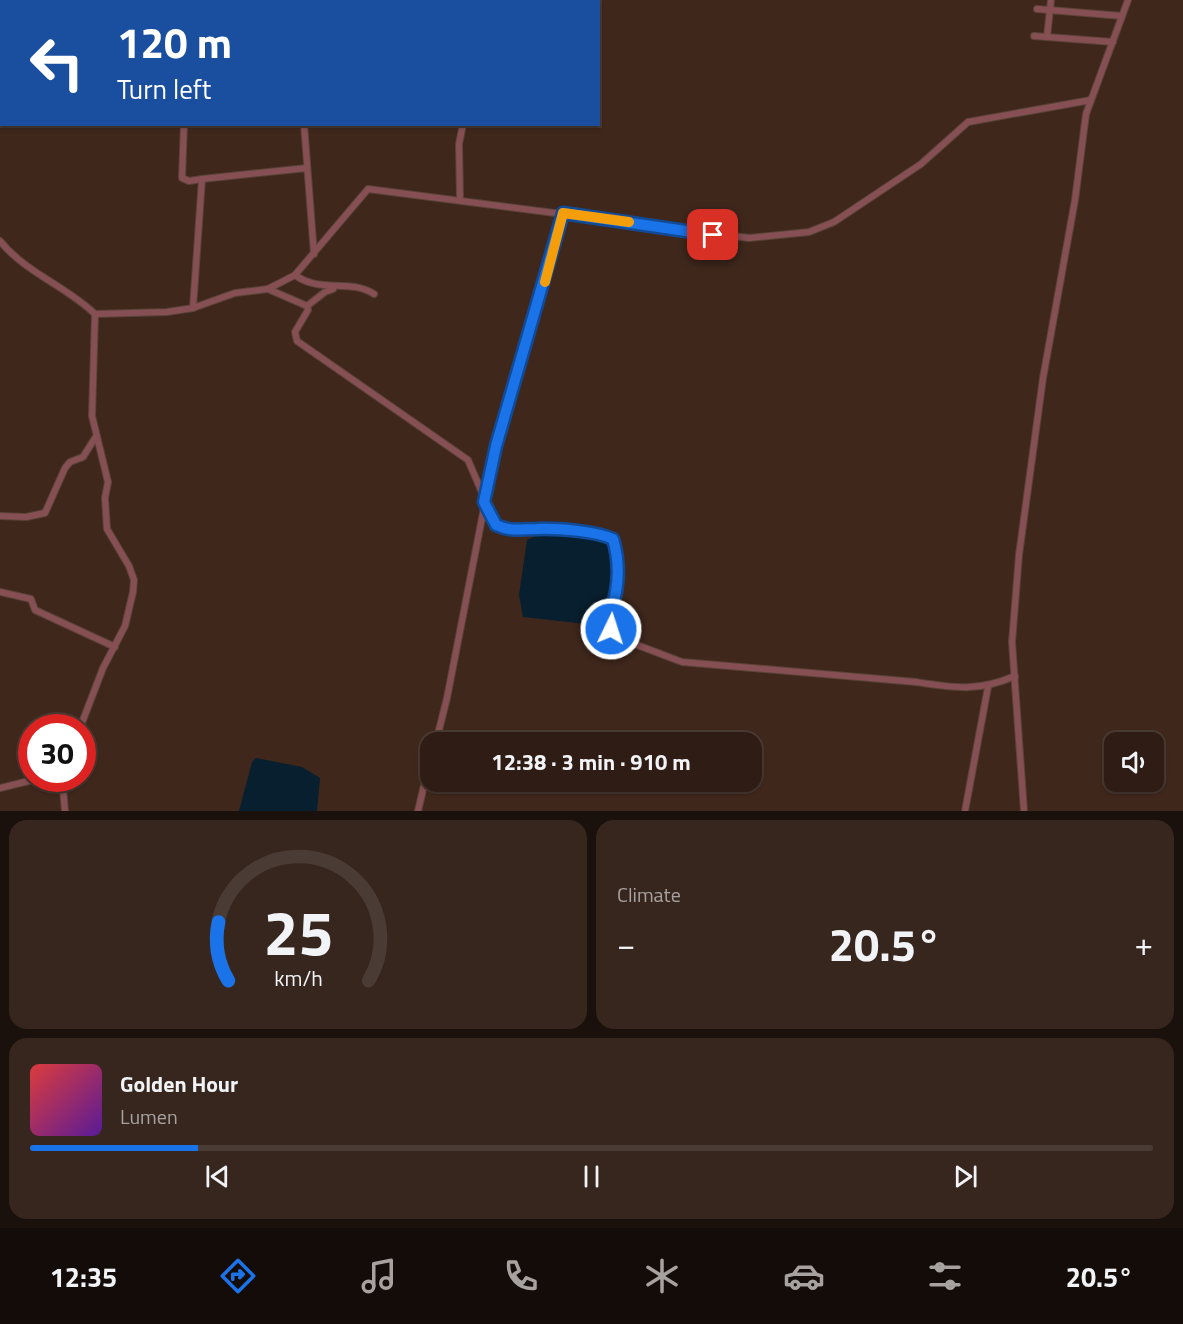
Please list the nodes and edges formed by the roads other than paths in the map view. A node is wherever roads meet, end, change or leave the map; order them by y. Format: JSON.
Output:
{"nodes":[{"id":1,"x":1051,"y":0,"type":"edge"},
{"id":2,"x":1128,"y":0,"type":"edge"},
{"id":3,"x":1037,"y":9,"type":"dead end"},
{"id":4,"x":1051,"y":11,"type":"junction"},
{"id":5,"x":1122,"y":16,"type":"junction"},
{"id":6,"x":1034,"y":36,"type":"dead end"},
{"id":7,"x":1047,"y":37,"type":"junction"},
{"id":8,"x":1113,"y":42,"type":"junction"},
{"id":9,"x":1091,"y":100,"type":"junction"},
{"id":10,"x":184,"y":126,"type":"edge"},
{"id":11,"x":304,"y":126,"type":"edge"},
{"id":12,"x":463,"y":126,"type":"edge"},
{"id":13,"x":307,"y":168,"type":"junction"},
{"id":14,"x":202,"y":179,"type":"junction"},
{"id":15,"x":460,"y":198,"type":"junction"},
{"id":16,"x":563,"y":213,"type":"junction"},
{"id":17,"x":0,"y":241,"type":"edge"},
{"id":18,"x":314,"y":254,"type":"junction"},
{"id":19,"x":295,"y":275,"type":"junction"},
{"id":20,"x":345,"y":286,"type":"junction"},
{"id":21,"x":268,"y":289,"type":"junction"},
{"id":22,"x":371,"y":290,"type":"dead end"},
{"id":23,"x":308,"y":306,"type":"junction"},
{"id":24,"x":193,"y":308,"type":"junction"},
{"id":25,"x":95,"y":314,"type":"junction"},
{"id":26,"x":95,"y":438,"type":"junction"},
{"id":27,"x":484,"y":502,"type":"junction"},
{"id":28,"x":0,"y":516,"type":"edge"},
{"id":29,"x":0,"y":592,"type":"edge"},
{"id":30,"x":115,"y":647,"type":"junction"},
{"id":31,"x":1015,"y":676,"type":"junction"},
{"id":32,"x":988,"y":687,"type":"junction"},
{"id":33,"x":85,"y":714,"type":"edge"},
{"id":34,"x":438,"y":732,"type":"edge"},
{"id":35,"x":18,"y":784,"type":"edge"},
{"id":36,"x":0,"y":788,"type":"edge"},
{"id":37,"x":63,"y":792,"type":"edge"},
{"id":38,"x":422,"y":792,"type":"edge"},
{"id":39,"x":65,"y":811,"type":"edge"},
{"id":40,"x":418,"y":811,"type":"edge"},
{"id":41,"x":966,"y":811,"type":"edge"},
{"id":42,"x":1024,"y":811,"type":"edge"}],
"edges":[{"from":1,"to":4,"type":"street"},
{"from":2,"to":5,"type":"street"},
{"from":3,"to":4,"type":"street"},
{"from":4,"to":5,"type":"street"},
{"from":4,"to":7,"type":"street"},
{"from":5,"to":8,"type":"street"},
{"from":6,"to":7,"type":"street"},
{"from":7,"to":8,"type":"street"},
{"from":8,"to":9,"type":"street"},
{"from":9,"to":16,"type":"street"},
{"from":9,"to":31,"type":"street"},
{"from":10,"to":14,"type":"street"},
{"from":11,"to":13,"type":"street"},
{"from":12,"to":15,"type":"street"},
{"from":13,"to":14,"type":"street"},
{"from":13,"to":18,"type":"street"},
{"from":14,"to":24,"type":"street"},
{"from":15,"to":16,"type":"street"},
{"from":15,"to":18,"type":"street"},
{"from":16,"to":27,"type":"street"},
{"from":17,"to":25,"type":"street"},
{"from":18,"to":19,"type":"street"},
{"from":19,"to":20,"type":"street"},
{"from":19,"to":21,"type":"street"},
{"from":20,"to":22,"type":"street"},
{"from":20,"to":23,"type":"street"},
{"from":21,"to":23,"type":"street"},
{"from":21,"to":24,"type":"street"},
{"from":23,"to":27,"type":"street"},
{"from":24,"to":25,"type":"street"},
{"from":25,"to":26,"type":"street"},
{"from":26,"to":28,"type":"street"},
{"from":26,"to":30,"type":"street"},
{"from":27,"to":32,"type":"street"},
{"from":27,"to":34,"type":"street"},
{"from":29,"to":30,"type":"street"},
{"from":30,"to":33,"type":"street"},
{"from":31,"to":32,"type":"street"},
{"from":31,"to":42,"type":"street"},
{"from":32,"to":41,"type":"street"},
{"from":35,"to":36,"type":"street"},
{"from":37,"to":39,"type":"street"},
{"from":38,"to":40,"type":"street"}]}
